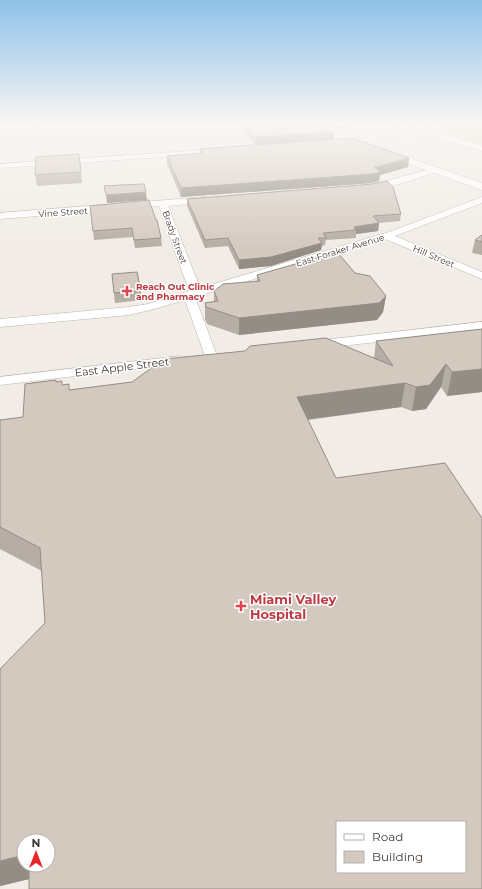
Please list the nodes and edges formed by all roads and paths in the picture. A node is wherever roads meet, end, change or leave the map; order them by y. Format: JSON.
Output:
{"nodes":[{"id":1,"x":421,"y":165,"type":"edge"},
{"id":2,"x":434,"y":170,"type":"junction"},
{"id":3,"x":482,"y":187,"type":"edge"},
{"id":4,"x":357,"y":188,"type":"edge"},
{"id":5,"x":217,"y":199,"type":"edge"},
{"id":6,"x":482,"y":200,"type":"edge"},
{"id":7,"x":163,"y":204,"type":"junction"},
{"id":8,"x":0,"y":216,"type":"edge"},
{"id":9,"x":385,"y":236,"type":"junction"},
{"id":10,"x":482,"y":276,"type":"edge"},
{"id":11,"x":192,"y":295,"type":"junction"},
{"id":12,"x":0,"y":323,"type":"edge"},
{"id":13,"x":482,"y":326,"type":"edge"},
{"id":14,"x":302,"y":346,"type":"edge"},
{"id":15,"x":225,"y":355,"type":"edge"},
{"id":16,"x":211,"y":356,"type":"junction"},
{"id":17,"x":0,"y":381,"type":"edge"}],
"edges":[{"from":1,"to":2,"type":"street"},
{"from":2,"to":3,"type":"street"},
{"from":2,"to":4,"type":"street"},
{"from":5,"to":7,"type":"street","name":"Vine Street"},
{"from":6,"to":9,"type":"street","name":"East Foraker Avenue"},
{"from":7,"to":8,"type":"street","name":"Vine Street"},
{"from":7,"to":11,"type":"street","name":"Brady Street"},
{"from":9,"to":10,"type":"street","name":"Hill Street"},
{"from":9,"to":11,"type":"street","name":"East Foraker Avenue"},
{"from":11,"to":12,"type":"street","name":"East Foraker Avenue"},
{"from":11,"to":16,"type":"street","name":"Brady Street"},
{"from":13,"to":14,"type":"street"},
{"from":15,"to":16,"type":"street","name":"East Apple Street"},
{"from":16,"to":17,"type":"street","name":"East Apple Street"}]}
